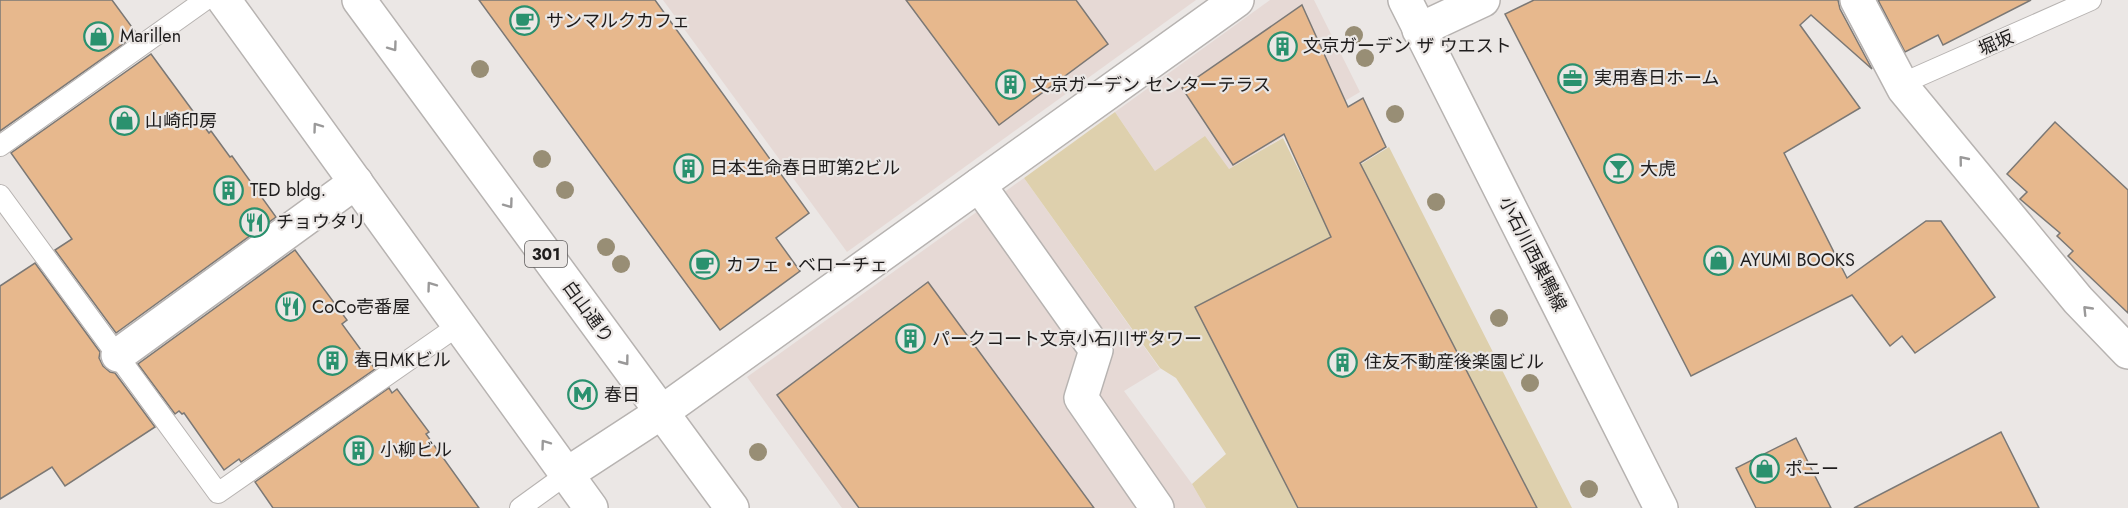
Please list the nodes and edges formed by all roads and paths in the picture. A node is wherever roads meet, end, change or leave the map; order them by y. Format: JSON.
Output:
{"nodes":[{"id":1,"x":204,"y":0,"type":"edge"},
{"id":2,"x":224,"y":0,"type":"edge"},
{"id":3,"x":359,"y":0,"type":"edge"},
{"id":4,"x":1237,"y":0,"type":"edge"},
{"id":5,"x":1405,"y":0,"type":"edge"},
{"id":6,"x":1483,"y":0,"type":"edge"},
{"id":7,"x":1857,"y":0,"type":"edge"},
{"id":8,"x":2091,"y":0,"type":"edge"},
{"id":9,"x":1419,"y":30,"type":"junction"},
{"id":10,"x":1901,"y":84,"type":"junction"},
{"id":11,"x":0,"y":146,"type":"edge"},
{"id":12,"x":356,"y":182,"type":"junction"},
{"id":13,"x":979,"y":184,"type":"junction"},
{"id":14,"x":0,"y":195,"type":"edge"},
{"id":15,"x":459,"y":325,"type":"junction"},
{"id":16,"x":2128,"y":352,"type":"edge"},
{"id":17,"x":118,"y":356,"type":"junction"},
{"id":18,"x":662,"y":412,"type":"junction"},
{"id":19,"x":567,"y":474,"type":"junction"},
{"id":20,"x":520,"y":508,"type":"edge"},
{"id":21,"x":591,"y":508,"type":"edge"},
{"id":22,"x":732,"y":508,"type":"edge"},
{"id":23,"x":1157,"y":508,"type":"edge"},
{"id":24,"x":1661,"y":508,"type":"edge"}],
"edges":[{"from":1,"to":11,"type":"lane"},
{"from":12,"to":2,"type":"street","one_way":true},
{"from":3,"to":18,"type":"street","name":"白山通り","number":"301","one_way":true},
{"from":4,"to":13,"type":"street"},
{"from":5,"to":9,"type":"street","name":"小石川西巣鴨線"},
{"from":6,"to":9,"type":"street"},
{"from":7,"to":10,"type":"street"},
{"from":8,"to":10,"type":"lane","name":"堀坂"},
{"from":9,"to":24,"type":"street","name":"小石川西巣鴨線"},
{"from":16,"to":10,"type":"street","one_way":true},
{"from":15,"to":12,"type":"street","one_way":true},
{"from":12,"to":17,"type":"street"},
{"from":13,"to":18,"type":"street"},
{"from":13,"to":23,"type":"street"},
{"from":14,"to":17,"type":"lane"},
{"from":15,"to":17,"type":"lane"},
{"from":19,"to":15,"type":"street","one_way":true},
{"from":18,"to":19,"type":"street"},
{"from":18,"to":22,"type":"street","name":"白山通り","number":"301"},
{"from":19,"to":20,"type":"lane"},
{"from":19,"to":21,"type":"street"}]}
